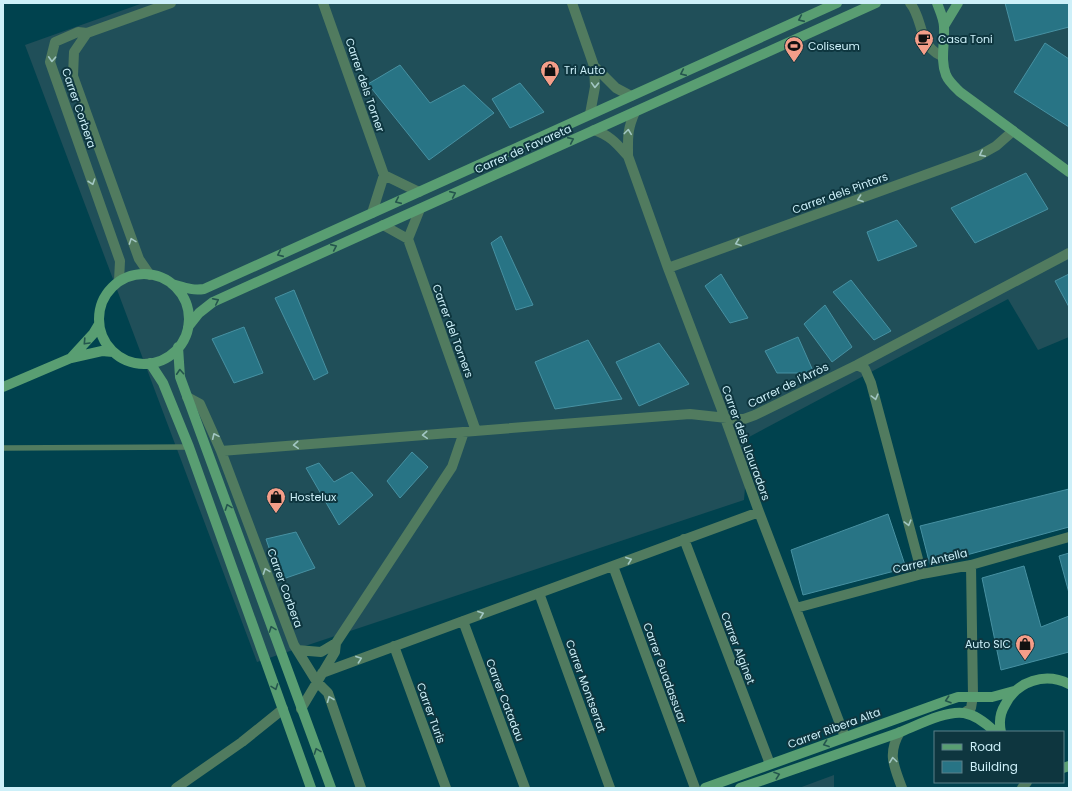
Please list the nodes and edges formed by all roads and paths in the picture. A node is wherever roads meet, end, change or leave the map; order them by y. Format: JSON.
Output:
{"nodes":[{"id":1,"x":171,"y":3,"type":"edge"},
{"id":2,"x":323,"y":3,"type":"edge"},
{"id":3,"x":572,"y":3,"type":"edge"},
{"id":4,"x":837,"y":3,"type":"edge"},
{"id":5,"x":876,"y":3,"type":"edge"},
{"id":6,"x":910,"y":3,"type":"edge"},
{"id":7,"x":937,"y":3,"type":"edge"},
{"id":8,"x":958,"y":3,"type":"edge"},
{"id":9,"x":944,"y":26,"type":"junction"},
{"id":10,"x":88,"y":33,"type":"junction"},
{"id":11,"x":943,"y":57,"type":"junction"},
{"id":12,"x":594,"y":66,"type":"junction"},
{"id":13,"x":630,"y":96,"type":"junction"},
{"id":14,"x":635,"y":112,"type":"junction"},
{"id":15,"x":590,"y":114,"type":"junction"},
{"id":16,"x":594,"y":130,"type":"junction"},
{"id":17,"x":1013,"y":131,"type":"junction"},
{"id":18,"x":628,"y":156,"type":"junction"},
{"id":19,"x":1069,"y":172,"type":"edge"},
{"id":20,"x":384,"y":175,"type":"junction"},
{"id":21,"x":419,"y":192,"type":"junction"},
{"id":22,"x":420,"y":209,"type":"junction"},
{"id":23,"x":372,"y":213,"type":"junction"},
{"id":24,"x":383,"y":226,"type":"junction"},
{"id":25,"x":408,"y":239,"type":"junction"},
{"id":26,"x":1069,"y":253,"type":"edge"},
{"id":27,"x":668,"y":268,"type":"junction"},
{"id":28,"x":150,"y":275,"type":"junction"},
{"id":29,"x":119,"y":281,"type":"junction"},
{"id":30,"x":172,"y":284,"type":"junction"},
{"id":31,"x":99,"y":324,"type":"junction"},
{"id":32,"x":188,"y":327,"type":"junction"},
{"id":33,"x":178,"y":347,"type":"junction"},
{"id":34,"x":113,"y":352,"type":"junction"},
{"id":35,"x":71,"y":358,"type":"junction"},
{"id":36,"x":150,"y":363,"type":"junction"},
{"id":37,"x":857,"y":365,"type":"junction"},
{"id":38,"x":3,"y":387,"type":"edge"},
{"id":39,"x":187,"y":397,"type":"junction"},
{"id":40,"x":725,"y":418,"type":"junction"},
{"id":41,"x":476,"y":431,"type":"junction"},
{"id":42,"x":464,"y":432,"type":"junction"},
{"id":43,"x":189,"y":447,"type":"junction"},
{"id":44,"x":3,"y":448,"type":"edge"},
{"id":45,"x":221,"y":451,"type":"junction"},
{"id":46,"x":759,"y":512,"type":"junction"},
{"id":47,"x":1069,"y":537,"type":"edge"},
{"id":48,"x":684,"y":539,"type":"junction"},
{"id":49,"x":970,"y":565,"type":"junction"},
{"id":50,"x":613,"y":566,"type":"junction"},
{"id":51,"x":922,"y":574,"type":"junction"},
{"id":52,"x":539,"y":593,"type":"junction"},
{"id":53,"x":796,"y":608,"type":"junction"},
{"id":54,"x":463,"y":621,"type":"junction"},
{"id":55,"x":336,"y":643,"type":"junction"},
{"id":56,"x":394,"y":646,"type":"junction"},
{"id":57,"x":297,"y":650,"type":"junction"},
{"id":58,"x":320,"y":677,"type":"junction"},
{"id":59,"x":1067,"y":682,"type":"edge"},
{"id":60,"x":1014,"y":691,"type":"junction"},
{"id":61,"x":973,"y":696,"type":"junction"},
{"id":62,"x":283,"y":709,"type":"junction"},
{"id":63,"x":301,"y":709,"type":"junction"},
{"id":64,"x":964,"y":713,"type":"junction"},
{"id":65,"x":994,"y":731,"type":"edge"},
{"id":66,"x":1000,"y":731,"type":"edge"},
{"id":67,"x":900,"y":732,"type":"junction"},
{"id":68,"x":845,"y":737,"type":"junction"},
{"id":69,"x":770,"y":764,"type":"junction"},
{"id":70,"x":176,"y":788,"type":"edge"},
{"id":71,"x":311,"y":788,"type":"edge"},
{"id":72,"x":331,"y":788,"type":"edge"},
{"id":73,"x":362,"y":788,"type":"edge"},
{"id":74,"x":446,"y":788,"type":"edge"},
{"id":75,"x":525,"y":788,"type":"edge"},
{"id":76,"x":610,"y":788,"type":"edge"},
{"id":77,"x":695,"y":788,"type":"edge"},
{"id":78,"x":704,"y":788,"type":"edge"},
{"id":79,"x":740,"y":788,"type":"edge"},
{"id":80,"x":902,"y":788,"type":"edge"}],
"edges":[{"from":1,"to":10,"type":"street"},
{"from":2,"to":20,"type":"street","name":"Carrer dels Torner"},
{"from":3,"to":12,"type":"street"},
{"from":4,"to":13,"type":"street","name":"Carrer de Favareta","one_way":true},
{"from":5,"to":14,"type":"street","name":"Carrer de Favareta"},
{"from":6,"to":11,"type":"street"},
{"from":7,"to":9,"type":"street"},
{"from":8,"to":9,"type":"street"},
{"from":9,"to":11,"type":"street"},
{"from":28,"to":10,"type":"street","name":"Carrer Corbera","one_way":true},
{"from":10,"to":29,"type":"street","name":"Carrer Corbera","one_way":true},
{"from":11,"to":17,"type":"street"},
{"from":12,"to":13,"type":"street"},
{"from":12,"to":15,"type":"street","one_way":true},
{"from":13,"to":15,"type":"street","name":"Carrer de Favareta"},
{"from":14,"to":16,"type":"street","name":"Carrer de Favareta"},
{"from":18,"to":14,"type":"street","name":"Carrer dels Llauradors","one_way":true},
{"from":15,"to":21,"type":"street","name":"Carrer de Favareta"},
{"from":16,"to":18,"type":"street","name":"Carrer dels Llauradors"},
{"from":22,"to":16,"type":"street","name":"Carrer de Favareta","one_way":true},
{"from":17,"to":19,"type":"street"},
{"from":17,"to":27,"type":"street","name":"Carrer dels Pintors","one_way":true},
{"from":18,"to":27,"type":"street","name":"Carrer dels Llauradors"},
{"from":20,"to":21,"type":"street"},
{"from":20,"to":23,"type":"street"},
{"from":21,"to":23,"type":"street","name":"Carrer de Favareta","one_way":true},
{"from":22,"to":24,"type":"street","name":"Carrer de Favareta"},
{"from":22,"to":25,"type":"street"},
{"from":23,"to":30,"type":"street","name":"Carrer de Favareta","one_way":true},
{"from":24,"to":25,"type":"street"},
{"from":32,"to":24,"type":"street","name":"Carrer de Favareta","one_way":true},
{"from":25,"to":41,"type":"street","name":"Carrer del Torners"},
{"from":26,"to":37,"type":"street","name":"Carrer de l'Arròs"},
{"from":27,"to":40,"type":"street","name":"Carrer dels Llauradors"},
{"from":28,"to":29,"type":"street"},
{"from":28,"to":30,"type":"street"},
{"from":29,"to":31,"type":"street"},
{"from":30,"to":32,"type":"street"},
{"from":31,"to":34,"type":"street"},
{"from":31,"to":35,"type":"street","one_way":true},
{"from":32,"to":33,"type":"street"},
{"from":33,"to":36,"type":"street"},
{"from":39,"to":33,"type":"street","one_way":true},
{"from":34,"to":35,"type":"street"},
{"from":34,"to":36,"type":"street"},
{"from":35,"to":38,"type":"street"},
{"from":36,"to":43,"type":"street"},
{"from":37,"to":40,"type":"street","name":"Carrer de l'Arròs"},
{"from":37,"to":51,"type":"street","one_way":true},
{"from":45,"to":39,"type":"street","name":"Carrer Corbera","one_way":true},
{"from":63,"to":39,"type":"street","one_way":true},
{"from":40,"to":41,"type":"street","name":"Carrer de l'Arròs"},
{"from":40,"to":46,"type":"street","name":"Carrer dels Llauradors"},
{"from":41,"to":42,"type":"street","name":"Carrer de l'Arròs"},
{"from":42,"to":45,"type":"street","name":"Carrer de l'Arròs","one_way":true},
{"from":42,"to":55,"type":"street"},
{"from":43,"to":44,"type":"lane"},
{"from":43,"to":62,"type":"street","one_way":true},
{"from":57,"to":45,"type":"street","name":"Carrer Corbera","one_way":true},
{"from":46,"to":48,"type":"street"},
{"from":46,"to":53,"type":"street","name":"Carrer dels Llauradors"},
{"from":47,"to":49,"type":"street","name":"Carrer Antella"},
{"from":50,"to":48,"type":"street","one_way":true},
{"from":48,"to":69,"type":"street","name":"Carrer Alginet"},
{"from":49,"to":51,"type":"street","name":"Carrer Antella"},
{"from":49,"to":61,"type":"street"},
{"from":50,"to":52,"type":"street"},
{"from":50,"to":77,"type":"street","name":"Carrer Guadassuar"},
{"from":51,"to":53,"type":"street","name":"Carrer Antella"},
{"from":54,"to":52,"type":"street","one_way":true},
{"from":52,"to":76,"type":"street","name":"Carrer Montserrat"},
{"from":53,"to":68,"type":"street","name":"Carrer dels Llauradors"},
{"from":54,"to":56,"type":"street"},
{"from":54,"to":75,"type":"street","name":"Carrer Catadau"},
{"from":55,"to":57,"type":"street"},
{"from":55,"to":58,"type":"street"},
{"from":58,"to":56,"type":"street","one_way":true},
{"from":56,"to":74,"type":"street","name":"Carrer Turis"},
{"from":57,"to":58,"type":"street","name":"Carrer Corbera"},
{"from":58,"to":63,"type":"street"},
{"from":73,"to":58,"type":"street","name":"Carrer Corbera","one_way":true},
{"from":59,"to":60,"type":"street"},
{"from":60,"to":61,"type":"street","name":"Carrer Ribera Alta"},
{"from":60,"to":66,"type":"street"},
{"from":61,"to":64,"type":"street"},
{"from":61,"to":68,"type":"street","name":"Carrer Ribera Alta","one_way":true},
{"from":62,"to":70,"type":"street"},
{"from":62,"to":71,"type":"street"},
{"from":72,"to":63,"type":"street","one_way":true},
{"from":64,"to":65,"type":"street"},
{"from":64,"to":67,"type":"street"},
{"from":79,"to":67,"type":"street","one_way":true},
{"from":80,"to":67,"type":"street","one_way":true},
{"from":68,"to":69,"type":"street","name":"Carrer Ribera Alta","one_way":true},
{"from":69,"to":78,"type":"street","name":"Carrer Ribera Alta"}]}
